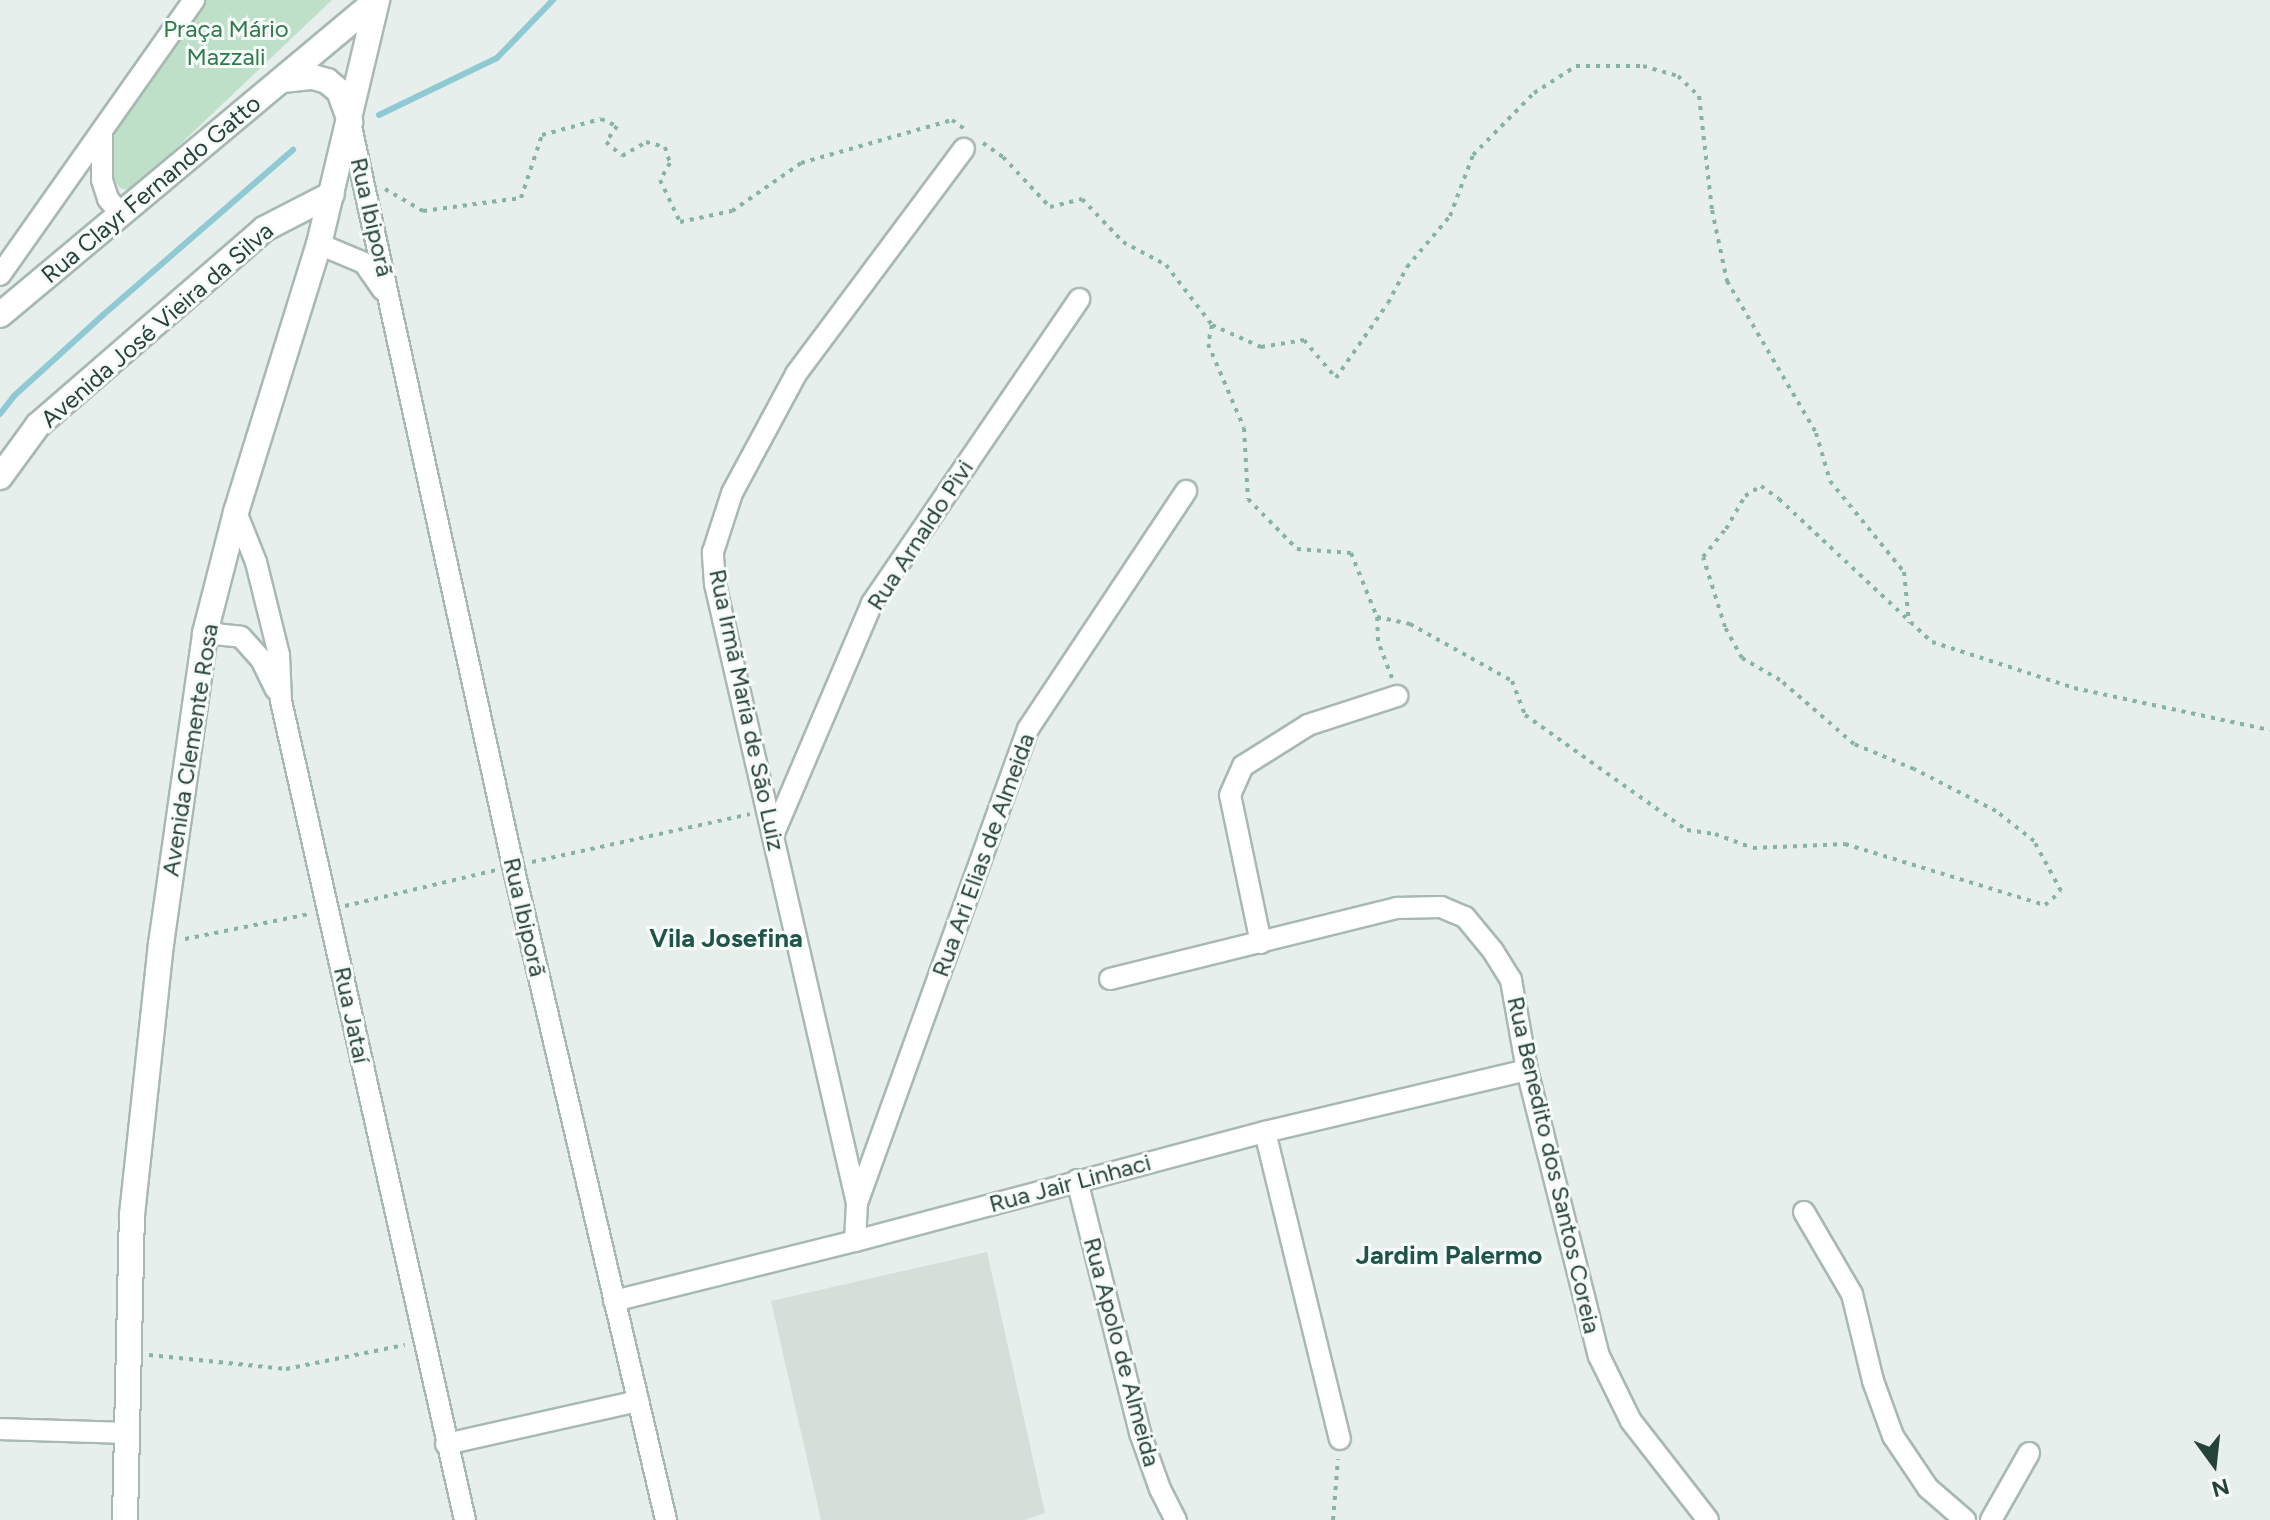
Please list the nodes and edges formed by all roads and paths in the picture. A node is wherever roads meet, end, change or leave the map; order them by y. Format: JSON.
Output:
{"nodes":[{"id":1,"x":194,"y":0,"type":"edge"},
{"id":2,"x":376,"y":0,"type":"edge"},
{"id":3,"x":283,"y":80,"type":"junction"},
{"id":4,"x":350,"y":122,"type":"junction"},
{"id":5,"x":102,"y":131,"type":"junction"},
{"id":6,"x":964,"y":149,"type":"dead end"},
{"id":7,"x":362,"y":175,"type":"junction"},
{"id":8,"x":332,"y":194,"type":"junction"},
{"id":9,"x":120,"y":213,"type":"junction"},
{"id":10,"x":319,"y":244,"type":"junction"},
{"id":11,"x":0,"y":275,"type":"edge"},
{"id":12,"x":1079,"y":299,"type":"dead end"},
{"id":13,"x":393,"y":312,"type":"junction"},
{"id":14,"x":0,"y":315,"type":"edge"},
{"id":15,"x":1212,"y":325,"type":"junction"},
{"id":16,"x":0,"y":477,"type":"edge"},
{"id":17,"x":1186,"y":491,"type":"dead end"},
{"id":18,"x":236,"y":512,"type":"junction"},
{"id":19,"x":1377,"y":617,"type":"junction"},
{"id":20,"x":1909,"y":623,"type":"junction"},
{"id":21,"x":205,"y":633,"type":"junction"},
{"id":22,"x":1397,"y":696,"type":"joint"},
{"id":23,"x":281,"y":701,"type":"junction"},
{"id":24,"x":2270,"y":730,"type":"edge"},
{"id":25,"x":768,"y":810,"type":"junction"},
{"id":26,"x":774,"y":833,"type":"junction"},
{"id":27,"x":513,"y":866,"type":"junction"},
{"id":28,"x":329,"y":910,"type":"junction"},
{"id":29,"x":1261,"y":943,"type":"junction"},
{"id":30,"x":161,"y":944,"type":"junction"},
{"id":31,"x":1110,"y":979,"type":"dead end"},
{"id":32,"x":1527,"y":1070,"type":"junction"},
{"id":33,"x":1265,"y":1132,"type":"junction"},
{"id":34,"x":1077,"y":1180,"type":"junction"},
{"id":35,"x":857,"y":1203,"type":"junction"},
{"id":36,"x":1804,"y":1212,"type":"dead end"},
{"id":37,"x":855,"y":1241,"type":"junction"},
{"id":38,"x":614,"y":1301,"type":"junction"},
{"id":39,"x":423,"y":1342,"type":"junction"},
{"id":40,"x":129,"y":1353,"type":"junction"},
{"id":41,"x":638,"y":1401,"type":"junction"},
{"id":42,"x":0,"y":1429,"type":"edge"},
{"id":43,"x":126,"y":1433,"type":"junction"},
{"id":44,"x":1340,"y":1439,"type":"joint"},
{"id":45,"x":446,"y":1444,"type":"junction"},
{"id":46,"x":2029,"y":1453,"type":"dead end"},
{"id":47,"x":125,"y":1520,"type":"edge"},
{"id":48,"x":465,"y":1520,"type":"edge"},
{"id":49,"x":666,"y":1520,"type":"edge"},
{"id":50,"x":1176,"y":1520,"type":"edge"},
{"id":51,"x":1333,"y":1520,"type":"edge"},
{"id":52,"x":1708,"y":1520,"type":"edge"},
{"id":53,"x":1965,"y":1520,"type":"edge"},
{"id":54,"x":1991,"y":1520,"type":"edge"}],
"edges":[{"from":1,"to":5,"type":"street","name":"Rua Clayr Fernando Gatto"},
{"from":2,"to":3,"type":"main road","name":"Rua Clayr Fernando Gatto"},
{"from":2,"to":4,"type":"main road","name":"Avenida Clemente Rosa"},
{"from":3,"to":4,"type":"main road"},
{"from":3,"to":9,"type":"main road","name":"Rua Clayr Fernando Gatto"},
{"from":4,"to":7,"type":"street","name":"Rua Ibiporã"},
{"from":4,"to":8,"type":"main road","name":"Avenida Clemente Rosa"},
{"from":5,"to":9,"type":"street"},
{"from":5,"to":11,"type":"street","name":"Rua Clayr Fernando Gatto"},
{"from":6,"to":25,"type":"street","name":"Rua Irmã Maria de São Luiz"},
{"from":7,"to":13,"type":"street","name":"Rua Ibiporã"},
{"from":7,"to":15,"type":"path"},
{"from":8,"to":10,"type":"main road","name":"Avenida Clemente Rosa"},
{"from":8,"to":16,"type":"main road","name":"Avenida José Vieira da Silva"},
{"from":9,"to":14,"type":"main road","name":"Rua Clayr Fernando Gatto"},
{"from":10,"to":13,"type":"street","name":"Rua Ibiporã"},
{"from":10,"to":18,"type":"main road","name":"Avenida Clemente Rosa"},
{"from":12,"to":26,"type":"street","name":"Rua Arnaldo Pivi"},
{"from":13,"to":27,"type":"street","name":"Rua Ibiporã"},
{"from":15,"to":19,"type":"path"},
{"from":15,"to":20,"type":"path"},
{"from":17,"to":35,"type":"street","name":"Rua Ari Elias de Almeida"},
{"from":18,"to":21,"type":"main road","name":"Avenida Clemente Rosa"},
{"from":18,"to":23,"type":"street","name":"Rua Jataí"},
{"from":19,"to":20,"type":"path"},
{"from":19,"to":22,"type":"path"},
{"from":20,"to":24,"type":"path"},
{"from":21,"to":23,"type":"street"},
{"from":21,"to":30,"type":"main road","name":"Avenida Clemente Rosa"},
{"from":22,"to":29,"type":"street"},
{"from":23,"to":28,"type":"street","name":"Rua Jataí"},
{"from":25,"to":26,"type":"street","name":"Rua Irmã Maria de São Luiz"},
{"from":25,"to":27,"type":"path"},
{"from":26,"to":35,"type":"street","name":"Rua Irmã Maria de São Luiz"},
{"from":27,"to":28,"type":"path"},
{"from":27,"to":38,"type":"street","name":"Rua Ibiporã"},
{"from":28,"to":30,"type":"path"},
{"from":28,"to":39,"type":"street","name":"Rua Jataí"},
{"from":29,"to":31,"type":"street","name":"Rua Benedito dos Santos Coreia"},
{"from":29,"to":32,"type":"street","name":"Rua Benedito dos Santos Coreia"},
{"from":30,"to":40,"type":"main road","name":"Avenida Clemente Rosa"},
{"from":32,"to":33,"type":"street","name":"Rua Jair Linhaci"},
{"from":32,"to":52,"type":"street","name":"Rua Benedito dos Santos Coreia"},
{"from":33,"to":34,"type":"street","name":"Rua Jair Linhaci"},
{"from":33,"to":44,"type":"street"},
{"from":34,"to":37,"type":"street","name":"Rua Jair Linhaci"},
{"from":34,"to":50,"type":"street","name":"Rua Apolo de Almeida"},
{"from":35,"to":37,"type":"street","name":"Rua Irmã Maria de São Luiz"},
{"from":36,"to":53,"type":"street"},
{"from":37,"to":38,"type":"street","name":"Rua Jair Linhaci"},
{"from":38,"to":41,"type":"street","name":"Rua Ibiporã"},
{"from":39,"to":40,"type":"path"},
{"from":39,"to":45,"type":"street","name":"Rua Jataí"},
{"from":40,"to":43,"type":"main road","name":"Avenida Clemente Rosa"},
{"from":41,"to":45,"type":"street"},
{"from":41,"to":49,"type":"street","name":"Rua Ibiporã"},
{"from":42,"to":43,"type":"street"},
{"from":43,"to":47,"type":"main road","name":"Avenida Clemente Rosa"},
{"from":44,"to":51,"type":"path"},
{"from":45,"to":48,"type":"street","name":"Rua Jataí"},
{"from":46,"to":54,"type":"street"}]}
